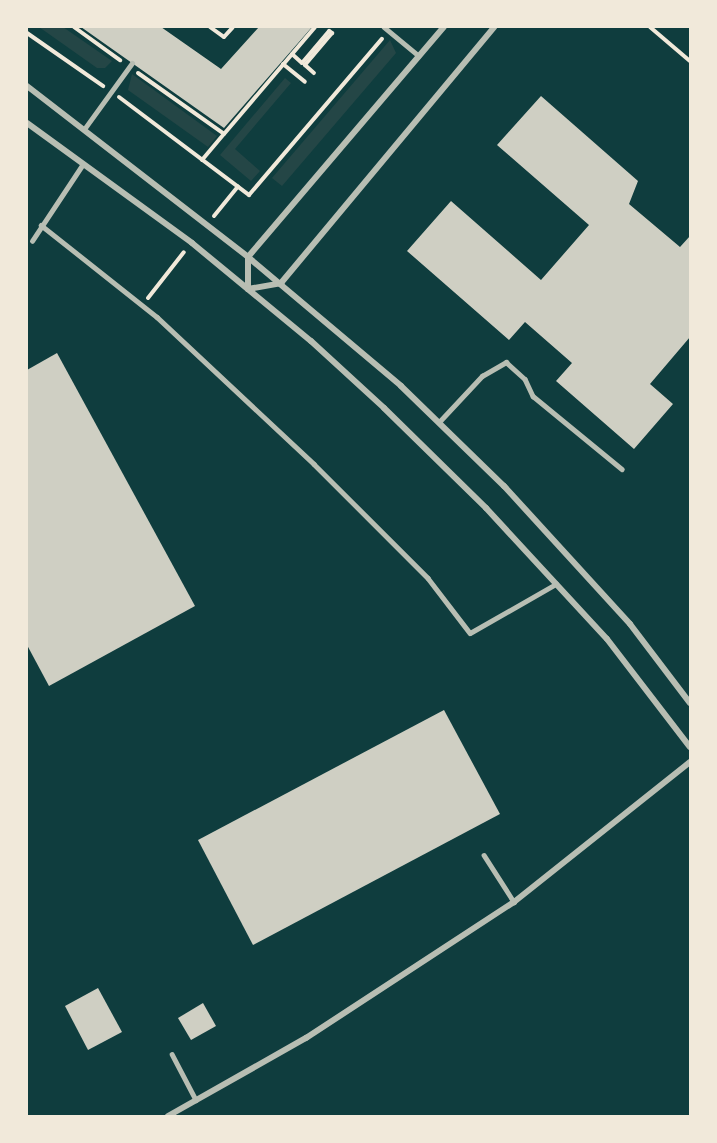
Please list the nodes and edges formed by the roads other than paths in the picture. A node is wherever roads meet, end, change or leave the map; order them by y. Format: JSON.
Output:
{"nodes":[{"id":1,"x":444,"y":27,"type":"edge"},
{"id":2,"x":494,"y":27,"type":"edge"},
{"id":3,"x":386,"y":29,"type":"edge"},
{"id":4,"x":419,"y":56,"type":"junction"},
{"id":5,"x":131,"y":65,"type":"road end"},
{"id":6,"x":27,"y":86,"type":"edge"},
{"id":7,"x":27,"y":123,"type":"edge"},
{"id":8,"x":86,"y":128,"type":"junction"},
{"id":9,"x":83,"y":164,"type":"junction"},
{"id":10,"x":41,"y":225,"type":"junction"},
{"id":11,"x":32,"y":241,"type":"dead end"},
{"id":12,"x":248,"y":257,"type":"junction"},
{"id":13,"x":281,"y":283,"type":"junction"},
{"id":14,"x":248,"y":289,"type":"junction"},
{"id":15,"x":438,"y":422,"type":"junction"},
{"id":16,"x":622,"y":469,"type":"dead end"},
{"id":17,"x":556,"y":584,"type":"junction"},
{"id":18,"x":690,"y":703,"type":"edge"},
{"id":19,"x":690,"y":747,"type":"edge"},
{"id":20,"x":690,"y":762,"type":"edge"},
{"id":21,"x":484,"y":855,"type":"dead end"},
{"id":22,"x":514,"y":902,"type":"junction"},
{"id":23,"x":172,"y":1054,"type":"dead end"},
{"id":24,"x":196,"y":1100,"type":"junction"},
{"id":25,"x":168,"y":1116,"type":"edge"}],
"edges":[{"from":1,"to":4,"type":"street"},
{"from":2,"to":13,"type":"street"},
{"from":3,"to":4,"type":"lane"},
{"from":4,"to":12,"type":"street"},
{"from":5,"to":8,"type":"lane"},
{"from":6,"to":8,"type":"street"},
{"from":7,"to":9,"type":"street"},
{"from":8,"to":12,"type":"street"},
{"from":9,"to":10,"type":"lane"},
{"from":9,"to":14,"type":"street"},
{"from":10,"to":11,"type":"lane"},
{"from":10,"to":17,"type":"lane"},
{"from":12,"to":13,"type":"street"},
{"from":12,"to":14,"type":"street"},
{"from":13,"to":14,"type":"street"},
{"from":13,"to":15,"type":"street"},
{"from":14,"to":17,"type":"street"},
{"from":15,"to":16,"type":"lane"},
{"from":15,"to":18,"type":"street"},
{"from":17,"to":19,"type":"street"},
{"from":20,"to":22,"type":"street"},
{"from":21,"to":22,"type":"lane"},
{"from":22,"to":24,"type":"street"},
{"from":23,"to":24,"type":"lane"},
{"from":24,"to":25,"type":"street"}]}
